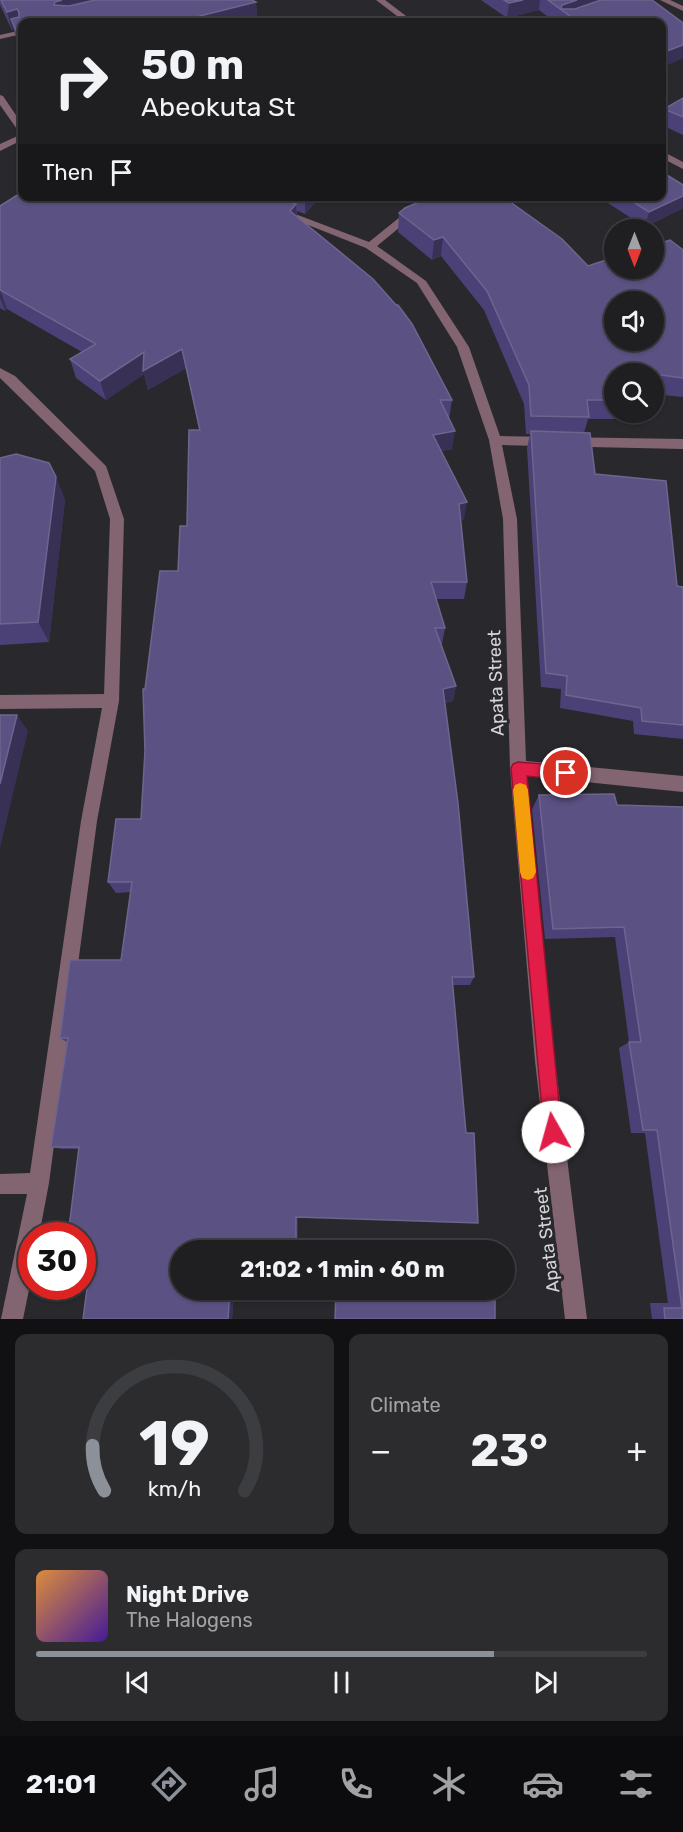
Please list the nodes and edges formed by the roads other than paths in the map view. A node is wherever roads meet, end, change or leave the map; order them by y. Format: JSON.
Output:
{"nodes":[{"id":1,"x":380,"y":0,"type":"edge"},
{"id":2,"x":664,"y":0,"type":"edge"},
{"id":3,"x":683,"y":9,"type":"edge"},
{"id":4,"x":405,"y":18,"type":"edge"},
{"id":5,"x":18,"y":33,"type":"edge"},
{"id":6,"x":0,"y":37,"type":"edge"},
{"id":7,"x":0,"y":98,"type":"edge"},
{"id":8,"x":18,"y":124,"type":"edge"},
{"id":9,"x":18,"y":139,"type":"edge"},
{"id":10,"x":0,"y":148,"type":"edge"},
{"id":11,"x":666,"y":156,"type":"edge"},
{"id":12,"x":683,"y":166,"type":"edge"},
{"id":13,"x":427,"y":201,"type":"edge"},
{"id":14,"x":265,"y":208,"type":"edge"},
{"id":15,"x":370,"y":246,"type":"junction"},
{"id":16,"x":0,"y":372,"type":"edge"},
{"id":17,"x":495,"y":440,"type":"junction"},
{"id":18,"x":683,"y":444,"type":"edge"},
{"id":19,"x":111,"y":701,"type":"junction"},
{"id":20,"x":0,"y":702,"type":"edge"},
{"id":21,"x":518,"y":768,"type":"junction"},
{"id":22,"x":683,"y":784,"type":"edge"},
{"id":23,"x":39,"y":1183,"type":"junction"},
{"id":24,"x":0,"y":1184,"type":"edge"},
{"id":25,"x":12,"y":1319,"type":"edge"},
{"id":26,"x":576,"y":1319,"type":"edge"}],
"edges":[{"from":1,"to":4,"type":"street"},
{"from":2,"to":3,"type":"street"},
{"from":5,"to":6,"type":"street"},
{"from":7,"to":8,"type":"street"},
{"from":9,"to":10,"type":"street"},
{"from":11,"to":12,"type":"street"},
{"from":13,"to":15,"type":"street"},
{"from":14,"to":15,"type":"street","name":"Apata Street"},
{"from":15,"to":17,"type":"street","name":"Apata Street"},
{"from":16,"to":19,"type":"street"},
{"from":17,"to":18,"type":"street"},
{"from":17,"to":21,"type":"street","name":"Apata Street"},
{"from":19,"to":20,"type":"street"},
{"from":19,"to":23,"type":"street"},
{"from":21,"to":22,"type":"street"},
{"from":21,"to":26,"type":"street","name":"Apata Street"},
{"from":23,"to":24,"type":"street"},
{"from":23,"to":25,"type":"street"}]}
